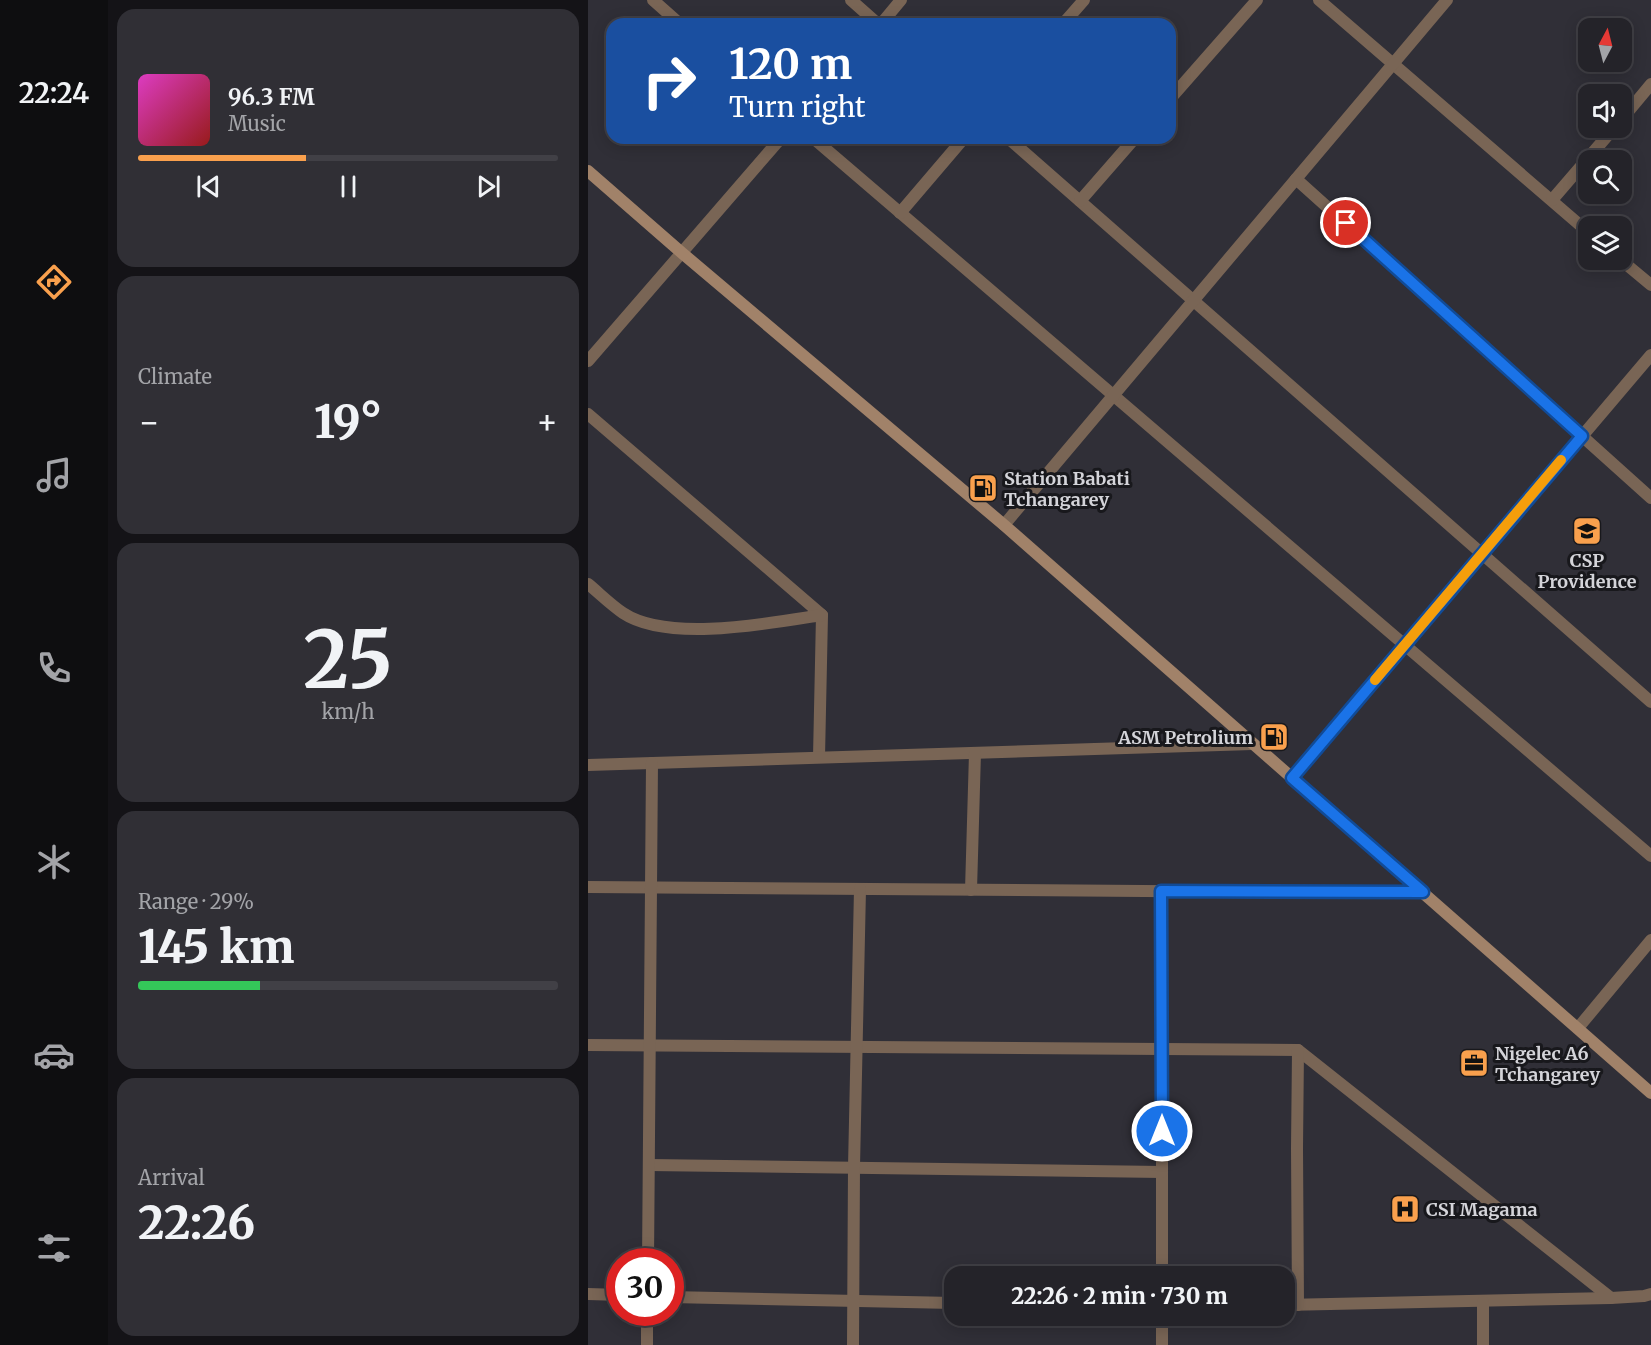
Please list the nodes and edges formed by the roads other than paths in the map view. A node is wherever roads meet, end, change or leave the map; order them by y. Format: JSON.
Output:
{"nodes":[{"id":1,"x":652,"y":0,"type":"edge"},
{"id":2,"x":851,"y":0,"type":"edge"},
{"id":3,"x":901,"y":0,"type":"edge"},
{"id":4,"x":1084,"y":0,"type":"edge"},
{"id":5,"x":1257,"y":0,"type":"edge"},
{"id":6,"x":1319,"y":0,"type":"edge"},
{"id":7,"x":1447,"y":0,"type":"edge"},
{"id":8,"x":673,"y":18,"type":"edge"},
{"id":9,"x":872,"y":18,"type":"edge"},
{"id":10,"x":884,"y":18,"type":"edge"},
{"id":11,"x":1068,"y":18,"type":"edge"},
{"id":12,"x":1393,"y":64,"type":"junction"},
{"id":13,"x":1651,"y":84,"type":"edge"},
{"id":14,"x":1176,"y":92,"type":"edge"},
{"id":15,"x":1632,"y":107,"type":"edge"},
{"id":16,"x":1605,"y":138,"type":"edge"},
{"id":17,"x":777,"y":144,"type":"edge"},
{"id":18,"x":820,"y":144,"type":"edge"},
{"id":19,"x":959,"y":144,"type":"edge"},
{"id":20,"x":1015,"y":144,"type":"edge"},
{"id":21,"x":1130,"y":144,"type":"edge"},
{"id":22,"x":588,"y":171,"type":"edge"},
{"id":23,"x":1296,"y":179,"type":"junction"},
{"id":24,"x":1552,"y":200,"type":"junction"},
{"id":25,"x":1080,"y":201,"type":"junction"},
{"id":26,"x":900,"y":213,"type":"junction"},
{"id":27,"x":1578,"y":223,"type":"edge"},
{"id":28,"x":682,"y":253,"type":"junction"},
{"id":29,"x":1632,"y":269,"type":"edge"},
{"id":30,"x":1651,"y":285,"type":"edge"},
{"id":31,"x":1194,"y":300,"type":"junction"},
{"id":32,"x":1651,"y":355,"type":"edge"},
{"id":33,"x":588,"y":361,"type":"edge"},
{"id":34,"x":1113,"y":396,"type":"junction"},
{"id":35,"x":588,"y":414,"type":"edge"},
{"id":36,"x":1582,"y":436,"type":"junction"},
{"id":37,"x":1651,"y":498,"type":"edge"},
{"id":38,"x":1004,"y":525,"type":"junction"},
{"id":39,"x":1482,"y":554,"type":"junction"},
{"id":40,"x":588,"y":584,"type":"edge"},
{"id":41,"x":822,"y":615,"type":"junction"},
{"id":42,"x":1404,"y":646,"type":"junction"},
{"id":43,"x":1651,"y":702,"type":"edge"},
{"id":44,"x":1252,"y":744,"type":"junction"},
{"id":45,"x":975,"y":753,"type":"junction"},
{"id":46,"x":819,"y":757,"type":"junction"},
{"id":47,"x":651,"y":763,"type":"junction"},
{"id":48,"x":589,"y":764,"type":"edge"},
{"id":49,"x":1292,"y":778,"type":"junction"},
{"id":50,"x":1651,"y":856,"type":"edge"},
{"id":51,"x":588,"y":887,"type":"edge"},
{"id":52,"x":650,"y":888,"type":"junction"},
{"id":53,"x":860,"y":889,"type":"junction"},
{"id":54,"x":971,"y":890,"type":"junction"},
{"id":55,"x":1161,"y":891,"type":"junction"},
{"id":56,"x":1423,"y":892,"type":"junction"},
{"id":57,"x":1651,"y":940,"type":"edge"},
{"id":58,"x":1578,"y":1028,"type":"junction"},
{"id":59,"x":588,"y":1045,"type":"edge"},
{"id":60,"x":649,"y":1045,"type":"junction"},
{"id":61,"x":857,"y":1047,"type":"junction"},
{"id":62,"x":1162,"y":1049,"type":"junction"},
{"id":63,"x":1298,"y":1050,"type":"junction"},
{"id":64,"x":1651,"y":1093,"type":"edge"},
{"id":65,"x":649,"y":1165,"type":"junction"},
{"id":66,"x":854,"y":1167,"type":"junction"},
{"id":67,"x":1162,"y":1172,"type":"junction"},
{"id":68,"x":648,"y":1248,"type":"edge"},
{"id":69,"x":1162,"y":1266,"type":"edge"},
{"id":70,"x":588,"y":1294,"type":"edge"},
{"id":71,"x":1651,"y":1294,"type":"edge"},
{"id":72,"x":606,"y":1295,"type":"edge"},
{"id":73,"x":684,"y":1297,"type":"edge"},
{"id":74,"x":1611,"y":1298,"type":"junction"},
{"id":75,"x":853,"y":1302,"type":"junction"},
{"id":76,"x":1483,"y":1302,"type":"junction"},
{"id":77,"x":944,"y":1303,"type":"edge"},
{"id":78,"x":1298,"y":1305,"type":"joint"},
{"id":79,"x":647,"y":1326,"type":"edge"},
{"id":80,"x":1162,"y":1326,"type":"edge"},
{"id":81,"x":647,"y":1345,"type":"edge"},
{"id":82,"x":853,"y":1345,"type":"edge"},
{"id":83,"x":1162,"y":1345,"type":"edge"},
{"id":84,"x":1483,"y":1345,"type":"edge"}],
"edges":[{"from":1,"to":8,"type":"street"},
{"from":2,"to":9,"type":"street"},
{"from":3,"to":10,"type":"street"},
{"from":4,"to":11,"type":"street"},
{"from":5,"to":14,"type":"street"},
{"from":6,"to":12,"type":"street"},
{"from":7,"to":12,"type":"street"},
{"from":12,"to":23,"type":"street"},
{"from":12,"to":24,"type":"street"},
{"from":13,"to":15,"type":"street"},
{"from":16,"to":24,"type":"street"},
{"from":17,"to":28,"type":"street"},
{"from":18,"to":26,"type":"street"},
{"from":19,"to":26,"type":"street"},
{"from":20,"to":25,"type":"street"},
{"from":21,"to":25,"type":"street"},
{"from":22,"to":28,"type":"main road"},
{"from":23,"to":31,"type":"street"},
{"from":23,"to":36,"type":"street"},
{"from":24,"to":27,"type":"street"},
{"from":25,"to":31,"type":"street"},
{"from":26,"to":34,"type":"street"},
{"from":28,"to":33,"type":"street"},
{"from":28,"to":38,"type":"main road"},
{"from":29,"to":30,"type":"street"},
{"from":31,"to":34,"type":"street"},
{"from":31,"to":39,"type":"street"},
{"from":32,"to":36,"type":"street"},
{"from":34,"to":38,"type":"street"},
{"from":34,"to":42,"type":"street"},
{"from":35,"to":41,"type":"street"},
{"from":36,"to":37,"type":"street"},
{"from":36,"to":39,"type":"street"},
{"from":38,"to":44,"type":"main road"},
{"from":39,"to":42,"type":"street"},
{"from":39,"to":43,"type":"street"},
{"from":40,"to":41,"type":"street"},
{"from":41,"to":46,"type":"street"},
{"from":42,"to":49,"type":"street"},
{"from":42,"to":50,"type":"street"},
{"from":44,"to":45,"type":"street"},
{"from":44,"to":49,"type":"main road"},
{"from":45,"to":46,"type":"street"},
{"from":45,"to":54,"type":"street"},
{"from":46,"to":47,"type":"street"},
{"from":47,"to":48,"type":"street"},
{"from":47,"to":52,"type":"street"},
{"from":49,"to":56,"type":"main road"},
{"from":51,"to":52,"type":"street"},
{"from":52,"to":53,"type":"street"},
{"from":52,"to":60,"type":"street"},
{"from":53,"to":54,"type":"street"},
{"from":53,"to":61,"type":"street"},
{"from":54,"to":55,"type":"street"},
{"from":55,"to":56,"type":"street"},
{"from":55,"to":62,"type":"street"},
{"from":56,"to":58,"type":"main road"},
{"from":57,"to":58,"type":"street"},
{"from":58,"to":64,"type":"main road"},
{"from":59,"to":60,"type":"street"},
{"from":60,"to":61,"type":"street"},
{"from":60,"to":65,"type":"street"},
{"from":61,"to":62,"type":"street"},
{"from":61,"to":66,"type":"street"},
{"from":62,"to":63,"type":"street"},
{"from":62,"to":67,"type":"street"},
{"from":63,"to":74,"type":"street"},
{"from":63,"to":78,"type":"street"},
{"from":65,"to":66,"type":"street"},
{"from":65,"to":68,"type":"street"},
{"from":66,"to":67,"type":"street"},
{"from":66,"to":75,"type":"street"},
{"from":67,"to":69,"type":"street"},
{"from":70,"to":72,"type":"street"},
{"from":71,"to":74,"type":"street"},
{"from":73,"to":75,"type":"street"},
{"from":74,"to":76,"type":"street"},
{"from":75,"to":77,"type":"street"},
{"from":75,"to":82,"type":"street"},
{"from":76,"to":78,"type":"street"},
{"from":76,"to":84,"type":"street"},
{"from":79,"to":81,"type":"street"},
{"from":80,"to":83,"type":"street"}]}
